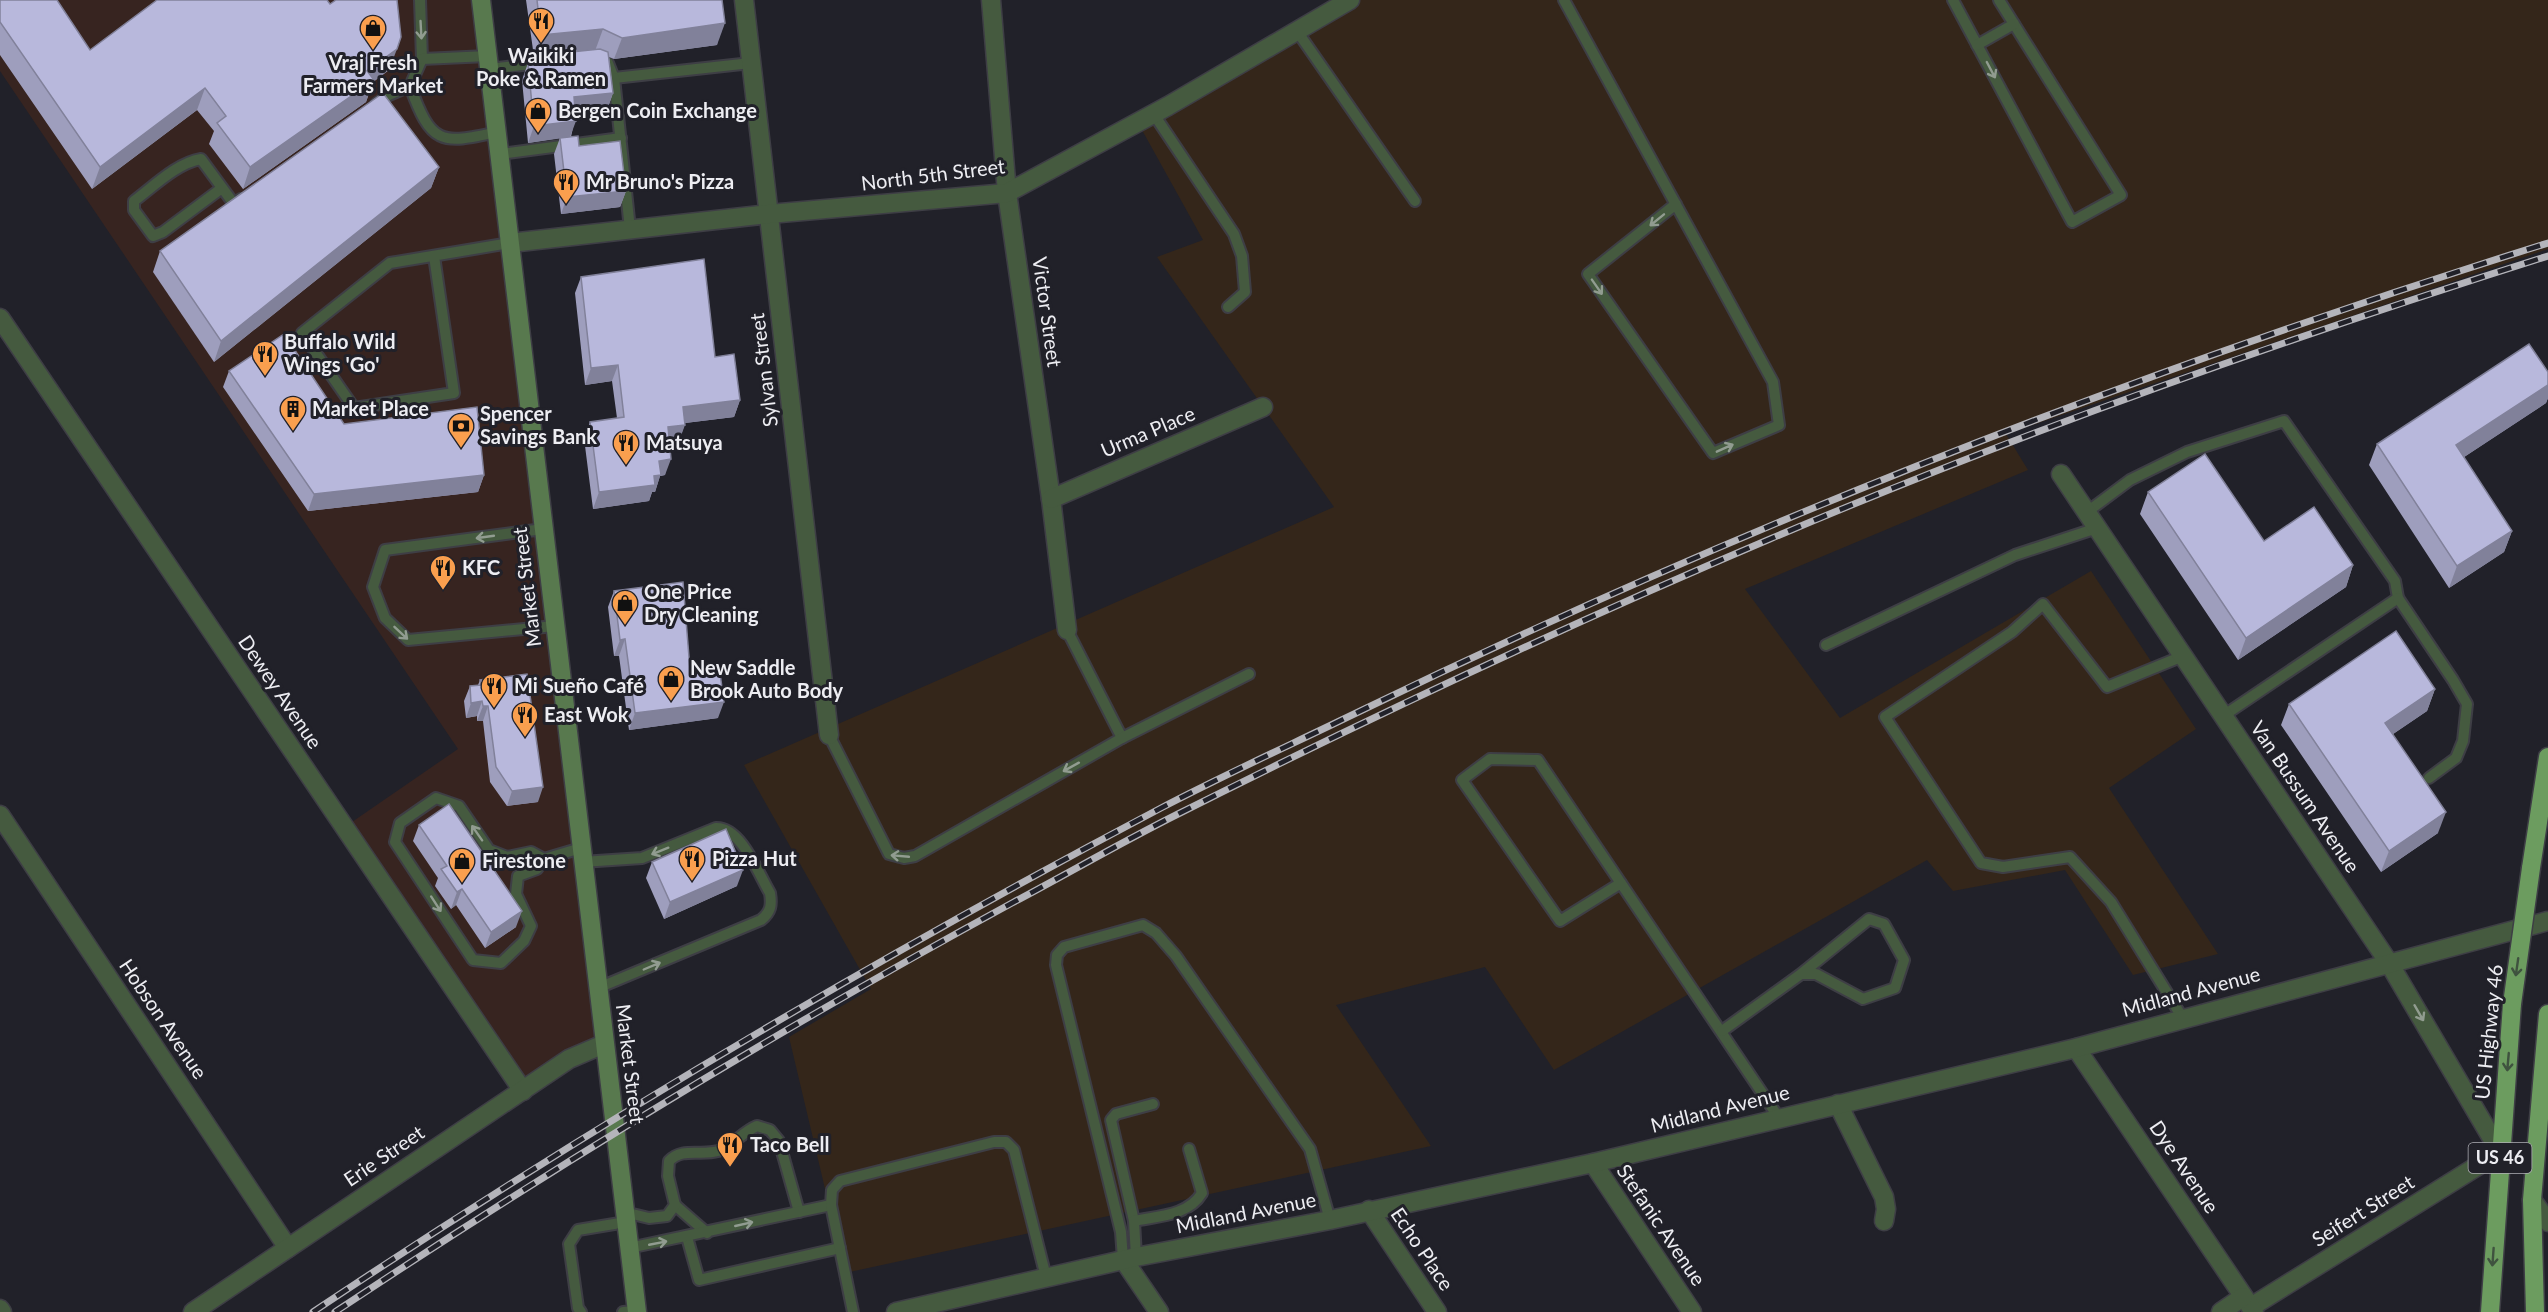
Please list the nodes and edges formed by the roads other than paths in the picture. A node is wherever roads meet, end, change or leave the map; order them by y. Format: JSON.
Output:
{"nodes":[{"id":1,"x":420,"y":0,"type":"edge"},
{"id":2,"x":481,"y":0,"type":"edge"},
{"id":3,"x":744,"y":0,"type":"edge"},
{"id":4,"x":991,"y":0,"type":"edge"},
{"id":5,"x":1350,"y":0,"type":"edge"},
{"id":6,"x":1564,"y":0,"type":"edge"},
{"id":7,"x":1953,"y":0,"type":"edge"},
{"id":8,"x":1999,"y":0,"type":"edge"},
{"id":9,"x":2014,"y":24,"type":"junction"},
{"id":10,"x":1297,"y":30,"type":"junction"},
{"id":11,"x":1977,"y":45,"type":"junction"},
{"id":12,"x":595,"y":58,"type":"edge"},
{"id":13,"x":422,"y":59,"type":"junction"},
{"id":14,"x":489,"y":62,"type":"junction"},
{"id":15,"x":548,"y":63,"type":"edge"},
{"id":16,"x":752,"y":63,"type":"junction"},
{"id":17,"x":614,"y":78,"type":"junction"},
{"id":18,"x":410,"y":86,"type":"junction"},
{"id":19,"x":370,"y":108,"type":"edge"},
{"id":20,"x":1153,"y":114,"type":"junction"},
{"id":21,"x":497,"y":132,"type":"junction"},
{"id":22,"x":621,"y":138,"type":"junction"},
{"id":23,"x":500,"y":154,"type":"junction"},
{"id":24,"x":222,"y":188,"type":"junction"},
{"id":25,"x":253,"y":190,"type":"edge"},
{"id":26,"x":1007,"y":193,"type":"junction"},
{"id":27,"x":1415,"y":201,"type":"dead end"},
{"id":28,"x":1676,"y":204,"type":"junction"},
{"id":29,"x":769,"y":214,"type":"junction"},
{"id":30,"x":630,"y":229,"type":"junction"},
{"id":31,"x":510,"y":243,"type":"junction"},
{"id":32,"x":434,"y":256,"type":"junction"},
{"id":33,"x":1228,"y":308,"type":"dead end"},
{"id":34,"x":0,"y":318,"type":"edge"},
{"id":35,"x":1263,"y":407,"type":"dead end"},
{"id":36,"x":2061,"y":474,"type":"dead end"},
{"id":37,"x":1051,"y":499,"type":"junction"},
{"id":38,"x":2087,"y":512,"type":"junction"},
{"id":39,"x":2097,"y":528,"type":"junction"},
{"id":40,"x":543,"y":529,"type":"junction"},
{"id":41,"x":2398,"y":598,"type":"junction"},
{"id":42,"x":555,"y":626,"type":"junction"},
{"id":43,"x":1067,"y":630,"type":"joint"},
{"id":44,"x":1826,"y":645,"type":"dead end"},
{"id":45,"x":2183,"y":656,"type":"junction"},
{"id":46,"x":1249,"y":674,"type":"dead end"},
{"id":47,"x":2223,"y":716,"type":"junction"},
{"id":48,"x":829,"y":735,"type":"joint"},
{"id":49,"x":1122,"y":738,"type":"junction"},
{"id":50,"x":2548,"y":757,"type":"edge"},
{"id":51,"x":2429,"y":778,"type":"dead end"},
{"id":52,"x":0,"y":815,"type":"edge"},
{"id":53,"x":582,"y":855,"type":"junction"},
{"id":54,"x":544,"y":859,"type":"junction"},
{"id":55,"x":1621,"y":883,"type":"junction"},
{"id":56,"x":2548,"y":921,"type":"edge"},
{"id":57,"x":2389,"y":963,"type":"junction"},
{"id":58,"x":1801,"y":974,"type":"junction"},
{"id":59,"x":598,"y":988,"type":"junction"},
{"id":60,"x":2548,"y":1014,"type":"edge"},
{"id":61,"x":2182,"y":1017,"type":"junction"},
{"id":62,"x":1722,"y":1031,"type":"junction"},
{"id":63,"x":604,"y":1044,"type":"junction"},
{"id":64,"x":2076,"y":1048,"type":"junction"},
{"id":65,"x":523,"y":1091,"type":"junction"},
{"id":66,"x":1153,"y":1104,"type":"dead end"},
{"id":67,"x":1839,"y":1104,"type":"junction"},
{"id":68,"x":1779,"y":1118,"type":"junction"},
{"id":69,"x":1189,"y":1149,"type":"dead end"},
{"id":70,"x":2500,"y":1152,"type":"junction"},
{"id":71,"x":1593,"y":1163,"type":"junction"},
{"id":72,"x":2532,"y":1200,"type":"junction"},
{"id":73,"x":675,"y":1204,"type":"junction"},
{"id":74,"x":831,"y":1205,"type":"junction"},
{"id":75,"x":1369,"y":1210,"type":"junction"},
{"id":76,"x":799,"y":1212,"type":"junction"},
{"id":77,"x":625,"y":1217,"type":"junction"},
{"id":78,"x":1330,"y":1220,"type":"junction"},
{"id":79,"x":1134,"y":1221,"type":"junction"},
{"id":80,"x":1884,"y":1221,"type":"dead end"},
{"id":81,"x":2548,"y":1222,"type":"edge"},
{"id":82,"x":707,"y":1233,"type":"junction"},
{"id":83,"x":687,"y":1237,"type":"junction"},
{"id":84,"x":288,"y":1248,"type":"junction"},
{"id":85,"x":629,"y":1248,"type":"junction"},
{"id":86,"x":840,"y":1248,"type":"junction"},
{"id":87,"x":1130,"y":1258,"type":"junction"},
{"id":88,"x":1046,"y":1277,"type":"junction"},
{"id":89,"x":2249,"y":1306,"type":"edge"},
{"id":90,"x":577,"y":1311,"type":"edge"},
{"id":91,"x":193,"y":1312,"type":"edge"},
{"id":92,"x":632,"y":1312,"type":"edge"},
{"id":93,"x":853,"y":1312,"type":"edge"},
{"id":94,"x":896,"y":1312,"type":"edge"},
{"id":95,"x":1159,"y":1312,"type":"edge"},
{"id":96,"x":1437,"y":1312,"type":"edge"},
{"id":97,"x":1692,"y":1312,"type":"edge"},
{"id":98,"x":2221,"y":1312,"type":"edge"},
{"id":99,"x":2490,"y":1312,"type":"edge"},
{"id":100,"x":2535,"y":1312,"type":"edge"}],
"edges":[{"from":1,"to":13,"type":"lane","one_way":true},
{"from":2,"to":14,"type":"main road","name":"Market Street"},
{"from":3,"to":16,"type":"street","name":"Sylvan Street"},
{"from":4,"to":26,"type":"street","name":"Victor Street"},
{"from":5,"to":10,"type":"street","name":"North 5th Street"},
{"from":6,"to":28,"type":"lane"},
{"from":7,"to":11,"type":"lane"},
{"from":8,"to":9,"type":"lane"},
{"from":9,"to":11,"type":"lane"},
{"from":11,"to":9,"type":"lane","one_way":true},
{"from":10,"to":20,"type":"street","name":"North 5th Street"},
{"from":10,"to":27,"type":"lane"},
{"from":12,"to":17,"type":"lane"},
{"from":13,"to":14,"type":"lane"},
{"from":13,"to":18,"type":"lane"},
{"from":14,"to":15,"type":"lane"},
{"from":14,"to":21,"type":"main road","name":"Market Street"},
{"from":16,"to":17,"type":"lane"},
{"from":16,"to":29,"type":"street","name":"Sylvan Street"},
{"from":17,"to":22,"type":"lane"},
{"from":18,"to":19,"type":"lane"},
{"from":18,"to":21,"type":"lane"},
{"from":20,"to":26,"type":"street","name":"North 5th Street"},
{"from":20,"to":33,"type":"lane"},
{"from":21,"to":23,"type":"main road","name":"Market Street"},
{"from":22,"to":23,"type":"lane"},
{"from":22,"to":30,"type":"lane"},
{"from":23,"to":31,"type":"main road","name":"Market Street"},
{"from":24,"to":24,"type":"lane"},
{"from":24,"to":25,"type":"lane"},
{"from":26,"to":29,"type":"street","name":"North 5th Street"},
{"from":26,"to":37,"type":"street","name":"Victor Street"},
{"from":28,"to":28,"type":"lane","one_way":true},
{"from":29,"to":30,"type":"street","name":"North 5th Street"},
{"from":29,"to":48,"type":"street","name":"Sylvan Street"},
{"from":30,"to":31,"type":"street","name":"North 5th Street"},
{"from":31,"to":32,"type":"lane"},
{"from":31,"to":40,"type":"main road","name":"Market Street"},
{"from":32,"to":32,"type":"lane"},
{"from":34,"to":65,"type":"street","name":"Dewey Avenue"},
{"from":35,"to":37,"type":"street","name":"Urma Place"},
{"from":36,"to":38,"type":"street","name":"Van Bussum Avenue"},
{"from":37,"to":43,"type":"street","name":"Victor Street"},
{"from":38,"to":39,"type":"street","name":"Van Bussum Avenue"},
{"from":38,"to":41,"type":"lane"},
{"from":39,"to":44,"type":"lane"},
{"from":39,"to":45,"type":"street","name":"Van Bussum Avenue"},
{"from":40,"to":42,"type":"main road","name":"Market Street"},
{"from":40,"to":42,"type":"lane","one_way":true},
{"from":41,"to":47,"type":"lane"},
{"from":41,"to":51,"type":"lane"},
{"from":42,"to":53,"type":"main road","name":"Market Street"},
{"from":43,"to":49,"type":"lane"},
{"from":45,"to":47,"type":"street","name":"Van Bussum Avenue"},
{"from":45,"to":61,"type":"lane"},
{"from":46,"to":49,"type":"lane"},
{"from":47,"to":57,"type":"street","name":"Van Bussum Avenue"},
{"from":49,"to":48,"type":"lane","one_way":true},
{"from":50,"to":70,"type":"highway","name":"US Highway 46","number":"US 46","one_way":true,"bridge":true},
{"from":52,"to":84,"type":"street","name":"Hobson Avenue"},
{"from":53,"to":54,"type":"lane"},
{"from":53,"to":59,"type":"main road","name":"Market Street"},
{"from":59,"to":53,"type":"lane","one_way":true},
{"from":54,"to":54,"type":"lane","one_way":true},
{"from":55,"to":55,"type":"lane"},
{"from":55,"to":62,"type":"lane"},
{"from":56,"to":57,"type":"street","name":"Midland Avenue"},
{"from":57,"to":61,"type":"street","name":"Midland Avenue"},
{"from":57,"to":70,"type":"street","name":"Van Bussum Avenue","one_way":true},
{"from":58,"to":58,"type":"lane"},
{"from":58,"to":62,"type":"lane"},
{"from":59,"to":63,"type":"main road","name":"Market Street"},
{"from":60,"to":72,"type":"highway","number":"US 46"},
{"from":61,"to":64,"type":"street","name":"Midland Avenue"},
{"from":62,"to":68,"type":"lane"},
{"from":63,"to":65,"type":"street","name":"Erie Street"},
{"from":63,"to":77,"type":"main road","name":"Market Street"},
{"from":64,"to":67,"type":"street","name":"Midland Avenue"},
{"from":64,"to":89,"type":"street","name":"Dye Avenue"},
{"from":65,"to":84,"type":"street","name":"Erie Street"},
{"from":66,"to":79,"type":"lane"},
{"from":67,"to":68,"type":"street","name":"Midland Avenue"},
{"from":67,"to":80,"type":"street"},
{"from":68,"to":71,"type":"street","name":"Midland Avenue"},
{"from":69,"to":79,"type":"lane"},
{"from":70,"to":89,"type":"street","name":"Seifert Street"},
{"from":70,"to":99,"type":"highway","name":"US Highway 46","number":"US 46","one_way":true},
{"from":71,"to":75,"type":"street","name":"Midland Avenue"},
{"from":71,"to":97,"type":"street","name":"Stefanic Avenue"},
{"from":72,"to":81,"type":"street"},
{"from":72,"to":100,"type":"highway","number":"US 46"},
{"from":73,"to":76,"type":"lane"},
{"from":73,"to":77,"type":"lane"},
{"from":73,"to":82,"type":"lane"},
{"from":74,"to":76,"type":"lane"},
{"from":74,"to":86,"type":"lane"},
{"from":74,"to":88,"type":"lane"},
{"from":75,"to":78,"type":"street","name":"Midland Avenue"},
{"from":75,"to":96,"type":"street","name":"Echo Place"},
{"from":82,"to":76,"type":"lane","one_way":true},
{"from":77,"to":85,"type":"main road","name":"Market Street"},
{"from":77,"to":90,"type":"lane"},
{"from":78,"to":87,"type":"street","name":"Midland Avenue"},
{"from":78,"to":87,"type":"lane"},
{"from":79,"to":87,"type":"lane"},
{"from":82,"to":83,"type":"lane"},
{"from":85,"to":83,"type":"lane","one_way":true},
{"from":83,"to":86,"type":"lane"},
{"from":84,"to":91,"type":"street","name":"Erie Street"},
{"from":85,"to":92,"type":"main road","name":"Market Street"},
{"from":86,"to":93,"type":"lane"},
{"from":87,"to":88,"type":"street","name":"Midland Avenue"},
{"from":87,"to":95,"type":"street"},
{"from":88,"to":94,"type":"street","name":"Midland Avenue"},
{"from":89,"to":98,"type":"street","name":"Seifert Street"}]}
